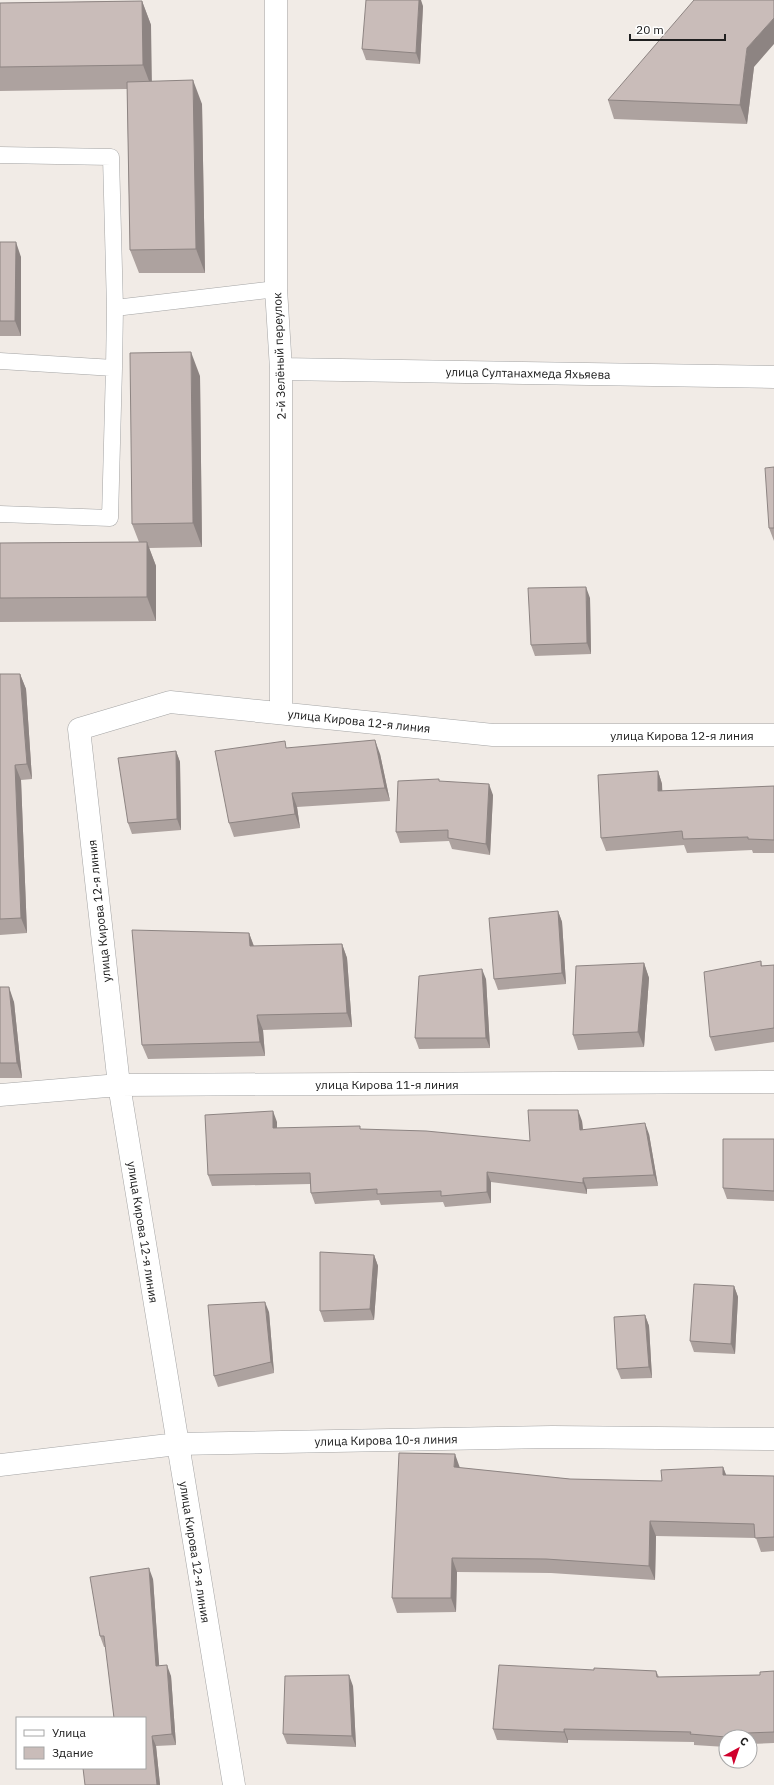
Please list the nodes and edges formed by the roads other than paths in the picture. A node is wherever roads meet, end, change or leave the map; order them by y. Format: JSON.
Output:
{"nodes":[{"id":1,"x":276,"y":0,"type":"edge"},
{"id":2,"x":0,"y":155,"type":"edge"},
{"id":3,"x":276,"y":289,"type":"junction"},
{"id":4,"x":115,"y":308,"type":"junction"},
{"id":5,"x":0,"y":361,"type":"edge"},
{"id":6,"x":114,"y":368,"type":"junction"},
{"id":7,"x":282,"y":369,"type":"junction"},
{"id":8,"x":774,"y":377,"type":"edge"},
{"id":9,"x":0,"y":514,"type":"edge"},
{"id":10,"x":281,"y":713,"type":"junction"},
{"id":11,"x":774,"y":735,"type":"edge"},
{"id":12,"x":774,"y":1082,"type":"edge"},
{"id":13,"x":119,"y":1086,"type":"junction"},
{"id":14,"x":0,"y":1095,"type":"edge"},
{"id":15,"x":774,"y":1439,"type":"edge"},
{"id":16,"x":177,"y":1444,"type":"junction"},
{"id":17,"x":0,"y":1465,"type":"edge"},
{"id":18,"x":234,"y":1785,"type":"edge"}],
"edges":[{"from":1,"to":3,"type":"street","name":"2-й Зелёный переулок"},
{"from":2,"to":4,"type":"lane"},
{"from":3,"to":4,"type":"lane"},
{"from":3,"to":7,"type":"street","name":"2-й Зелёный переулок"},
{"from":4,"to":6,"type":"lane"},
{"from":5,"to":6,"type":"lane"},
{"from":6,"to":9,"type":"lane"},
{"from":7,"to":8,"type":"street","name":"улица Султанахмеда Яхьяева"},
{"from":7,"to":10,"type":"street","name":"2-й Зелёный переулок"},
{"from":10,"to":11,"type":"street","name":"улица Кирова 12-я линия"},
{"from":10,"to":13,"type":"street","name":"улица Кирова 12-я линия"},
{"from":12,"to":13,"type":"street","name":"улица Кирова 11-я линия"},
{"from":13,"to":14,"type":"street","name":"улица Кирова 11-я линия"},
{"from":13,"to":16,"type":"street","name":"улица Кирова 12-я линия"},
{"from":15,"to":16,"type":"street","name":"улица Кирова 10-я линия"},
{"from":16,"to":17,"type":"street","name":"улица Кирова 10-я линия"},
{"from":16,"to":18,"type":"street","name":"улица Кирова 12-я линия"}]}
